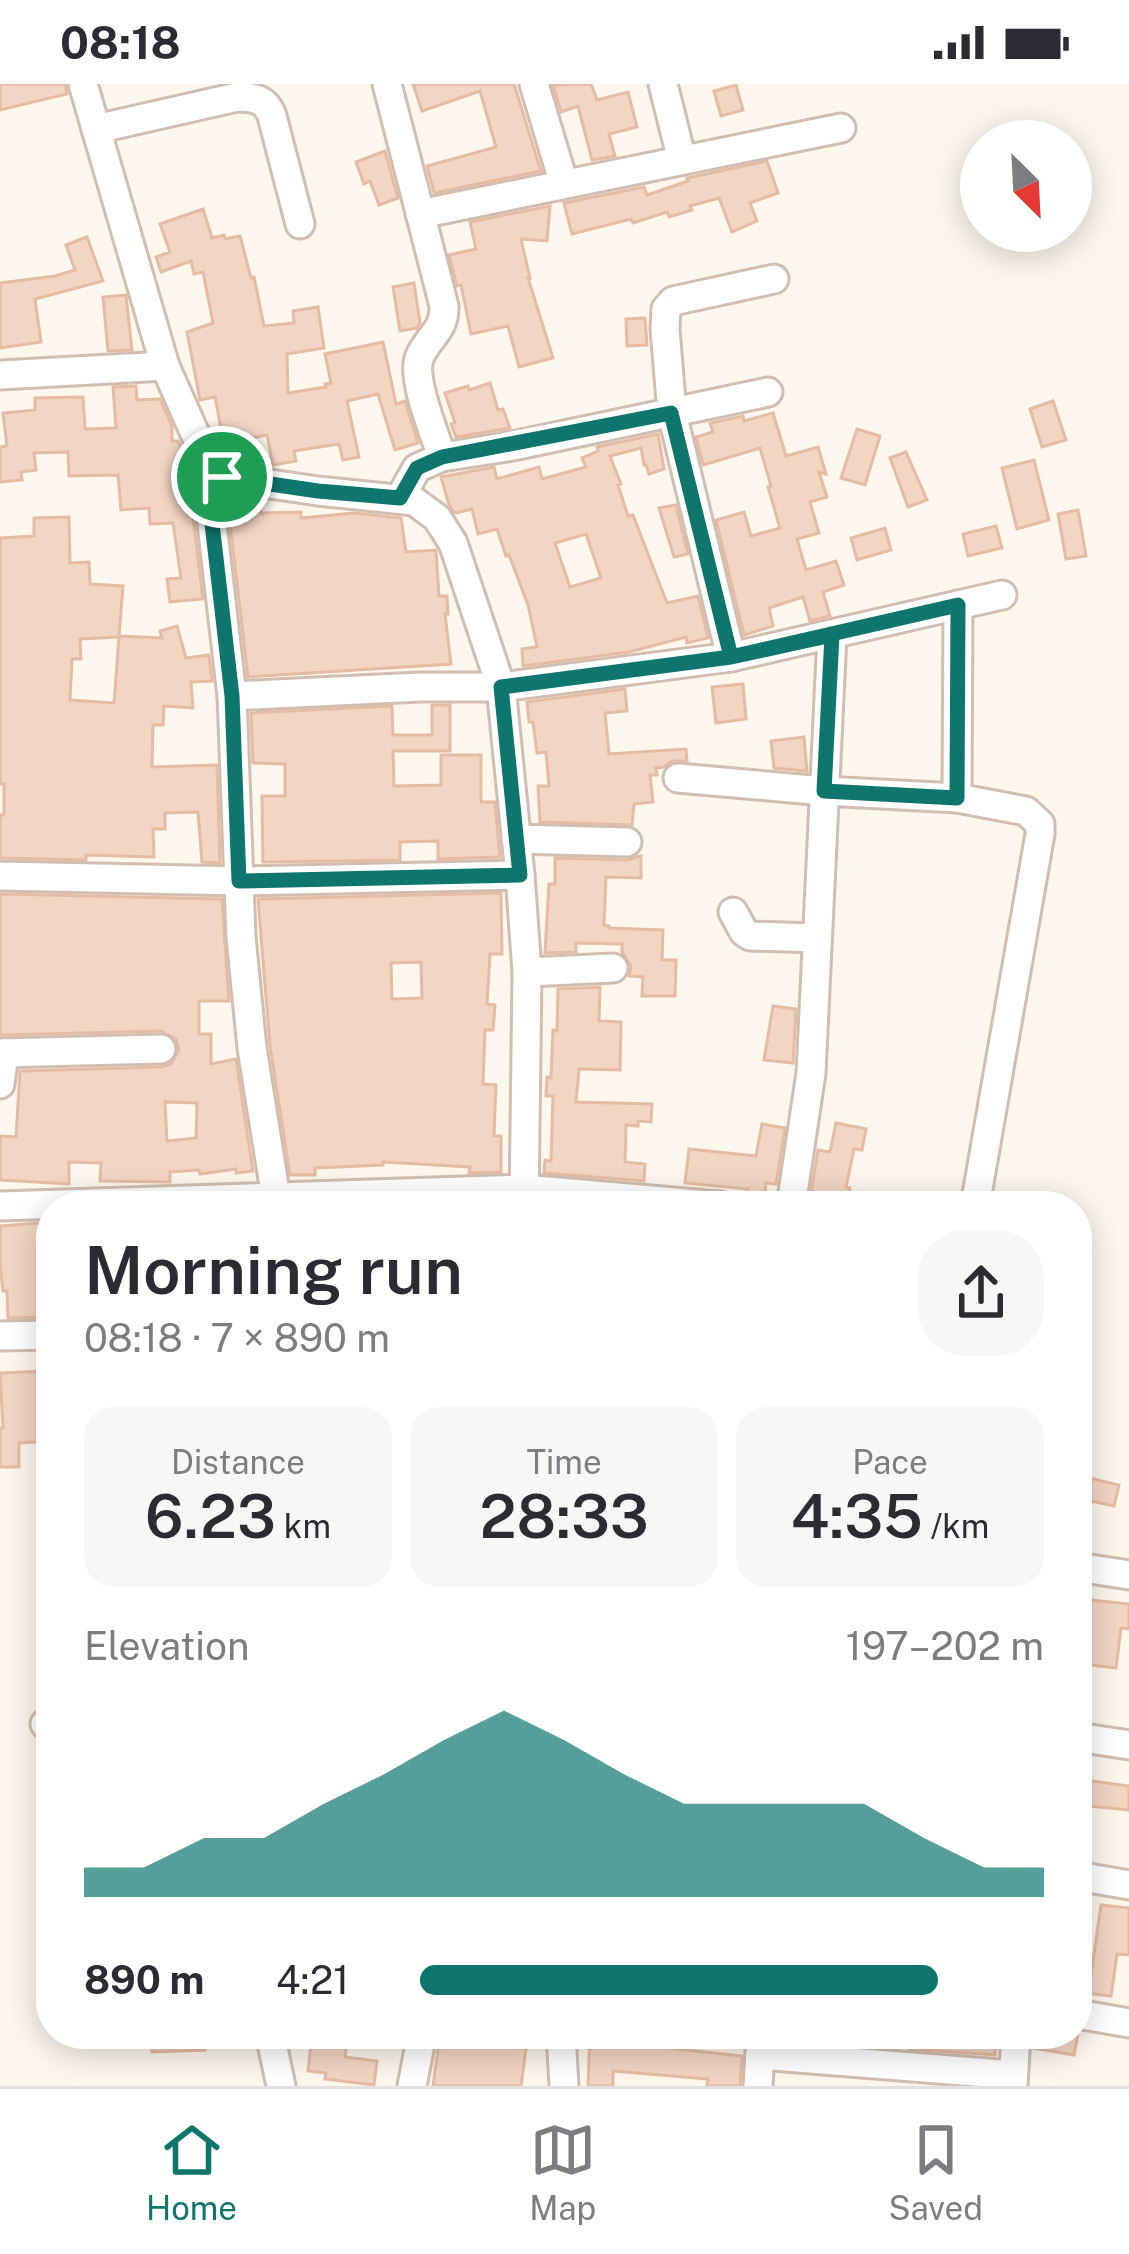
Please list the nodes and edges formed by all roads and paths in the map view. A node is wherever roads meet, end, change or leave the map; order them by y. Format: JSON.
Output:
{"nodes":[{"id":1,"x":83,"y":84,"type":"edge"},
{"id":2,"x":387,"y":84,"type":"edge"},
{"id":3,"x":534,"y":84,"type":"edge"},
{"id":4,"x":663,"y":84,"type":"edge"},
{"id":5,"x":181,"y":96,"type":"edge"},
{"id":6,"x":841,"y":128,"type":"dead end"},
{"id":7,"x":96,"y":129,"type":"junction"},
{"id":8,"x":682,"y":160,"type":"junction"},
{"id":9,"x":564,"y":184,"type":"junction"},
{"id":10,"x":420,"y":214,"type":"junction"},
{"id":11,"x":300,"y":224,"type":"dead end"},
{"id":12,"x":774,"y":279,"type":"dead end"},
{"id":13,"x":165,"y":366,"type":"junction"},
{"id":14,"x":0,"y":375,"type":"edge"},
{"id":15,"x":768,"y":392,"type":"dead end"},
{"id":16,"x":671,"y":413,"type":"junction"},
{"id":17,"x":442,"y":457,"type":"junction"},
{"id":18,"x":222,"y":477,"type":"junction"},
{"id":19,"x":400,"y":498,"type":"junction"},
{"id":20,"x":1002,"y":595,"type":"dead end"},
{"id":21,"x":958,"y":605,"type":"junction"},
{"id":22,"x":832,"y":635,"type":"junction"},
{"id":23,"x":731,"y":657,"type":"junction"},
{"id":24,"x":501,"y":687,"type":"junction"},
{"id":25,"x":232,"y":696,"type":"junction"},
{"id":26,"x":678,"y":778,"type":"dead end"},
{"id":27,"x":824,"y":791,"type":"junction"},
{"id":28,"x":957,"y":798,"type":"junction"},
{"id":29,"x":516,"y":839,"type":"junction"},
{"id":30,"x":627,"y":842,"type":"dead end"},
{"id":31,"x":520,"y":875,"type":"junction"},
{"id":32,"x":0,"y":876,"type":"edge"},
{"id":33,"x":239,"y":881,"type":"junction"},
{"id":34,"x":733,"y":912,"type":"dead end"},
{"id":35,"x":816,"y":938,"type":"junction"},
{"id":36,"x":613,"y":968,"type":"dead end"},
{"id":37,"x":526,"y":972,"type":"junction"},
{"id":38,"x":161,"y":1049,"type":"dead end"},
{"id":39,"x":2,"y":1053,"type":"edge"},
{"id":40,"x":0,"y":1084,"type":"edge"},
{"id":41,"x":275,"y":1191,"type":"edge"},
{"id":42,"x":524,"y":1191,"type":"edge"},
{"id":43,"x":793,"y":1191,"type":"edge"},
{"id":44,"x":978,"y":1191,"type":"edge"},
{"id":45,"x":36,"y":1205,"type":"edge"},
{"id":46,"x":0,"y":1206,"type":"edge"},
{"id":47,"x":36,"y":1335,"type":"edge"},
{"id":48,"x":0,"y":1336,"type":"edge"},
{"id":49,"x":1092,"y":1569,"type":"edge"},
{"id":50,"x":1129,"y":1575,"type":"edge"},
{"id":51,"x":1092,"y":1739,"type":"edge"},
{"id":52,"x":1129,"y":1745,"type":"edge"},
{"id":53,"x":1092,"y":1879,"type":"edge"},
{"id":54,"x":1129,"y":1885,"type":"edge"},
{"id":55,"x":1092,"y":2017,"type":"edge"},
{"id":56,"x":1129,"y":2024,"type":"edge"},
{"id":57,"x":273,"y":2049,"type":"edge"},
{"id":58,"x":419,"y":2049,"type":"edge"},
{"id":59,"x":562,"y":2049,"type":"edge"},
{"id":60,"x":761,"y":2049,"type":"edge"},
{"id":61,"x":790,"y":2049,"type":"edge"},
{"id":62,"x":1015,"y":2049,"type":"edge"},
{"id":63,"x":1013,"y":2080,"type":"edge"},
{"id":64,"x":281,"y":2086,"type":"edge"},
{"id":65,"x":412,"y":2086,"type":"edge"},
{"id":66,"x":564,"y":2086,"type":"edge"},
{"id":67,"x":758,"y":2086,"type":"edge"}],
"edges":[{"from":1,"to":7,"type":"street"},
{"from":2,"to":10,"type":"street"},
{"from":3,"to":9,"type":"street"},
{"from":4,"to":8,"type":"street"},
{"from":5,"to":7,"type":"street"},
{"from":5,"to":11,"type":"street"},
{"from":6,"to":8,"type":"street"},
{"from":7,"to":13,"type":"street"},
{"from":8,"to":9,"type":"street"},
{"from":9,"to":10,"type":"street"},
{"from":10,"to":17,"type":"street"},
{"from":12,"to":16,"type":"street"},
{"from":13,"to":14,"type":"street"},
{"from":13,"to":18,"type":"street"},
{"from":15,"to":16,"type":"street"},
{"from":16,"to":17,"type":"street"},
{"from":16,"to":23,"type":"street"},
{"from":17,"to":19,"type":"street"},
{"from":18,"to":19,"type":"street"},
{"from":18,"to":25,"type":"street"},
{"from":19,"to":24,"type":"street"},
{"from":20,"to":21,"type":"street"},
{"from":21,"to":22,"type":"street"},
{"from":21,"to":28,"type":"street"},
{"from":22,"to":23,"type":"street"},
{"from":22,"to":27,"type":"street"},
{"from":23,"to":24,"type":"street"},
{"from":24,"to":25,"type":"street"},
{"from":24,"to":29,"type":"street"},
{"from":25,"to":33,"type":"street"},
{"from":26,"to":27,"type":"street"},
{"from":27,"to":28,"type":"street"},
{"from":27,"to":35,"type":"street"},
{"from":28,"to":44,"type":"street"},
{"from":29,"to":30,"type":"street"},
{"from":29,"to":31,"type":"street"},
{"from":31,"to":33,"type":"street"},
{"from":31,"to":37,"type":"street"},
{"from":32,"to":33,"type":"street"},
{"from":33,"to":41,"type":"street"},
{"from":34,"to":35,"type":"street"},
{"from":35,"to":43,"type":"street"},
{"from":36,"to":37,"type":"street"},
{"from":37,"to":42,"type":"street"},
{"from":38,"to":39,"type":"street"},
{"from":39,"to":40,"type":"street"},
{"from":45,"to":46,"type":"street"},
{"from":47,"to":48,"type":"street"},
{"from":49,"to":50,"type":"street"},
{"from":51,"to":52,"type":"street"},
{"from":53,"to":54,"type":"street"},
{"from":55,"to":56,"type":"street"},
{"from":57,"to":64,"type":"street"},
{"from":58,"to":65,"type":"street"},
{"from":59,"to":66,"type":"street"},
{"from":60,"to":67,"type":"street"},
{"from":61,"to":63,"type":"street"},
{"from":62,"to":63,"type":"street"}]}
